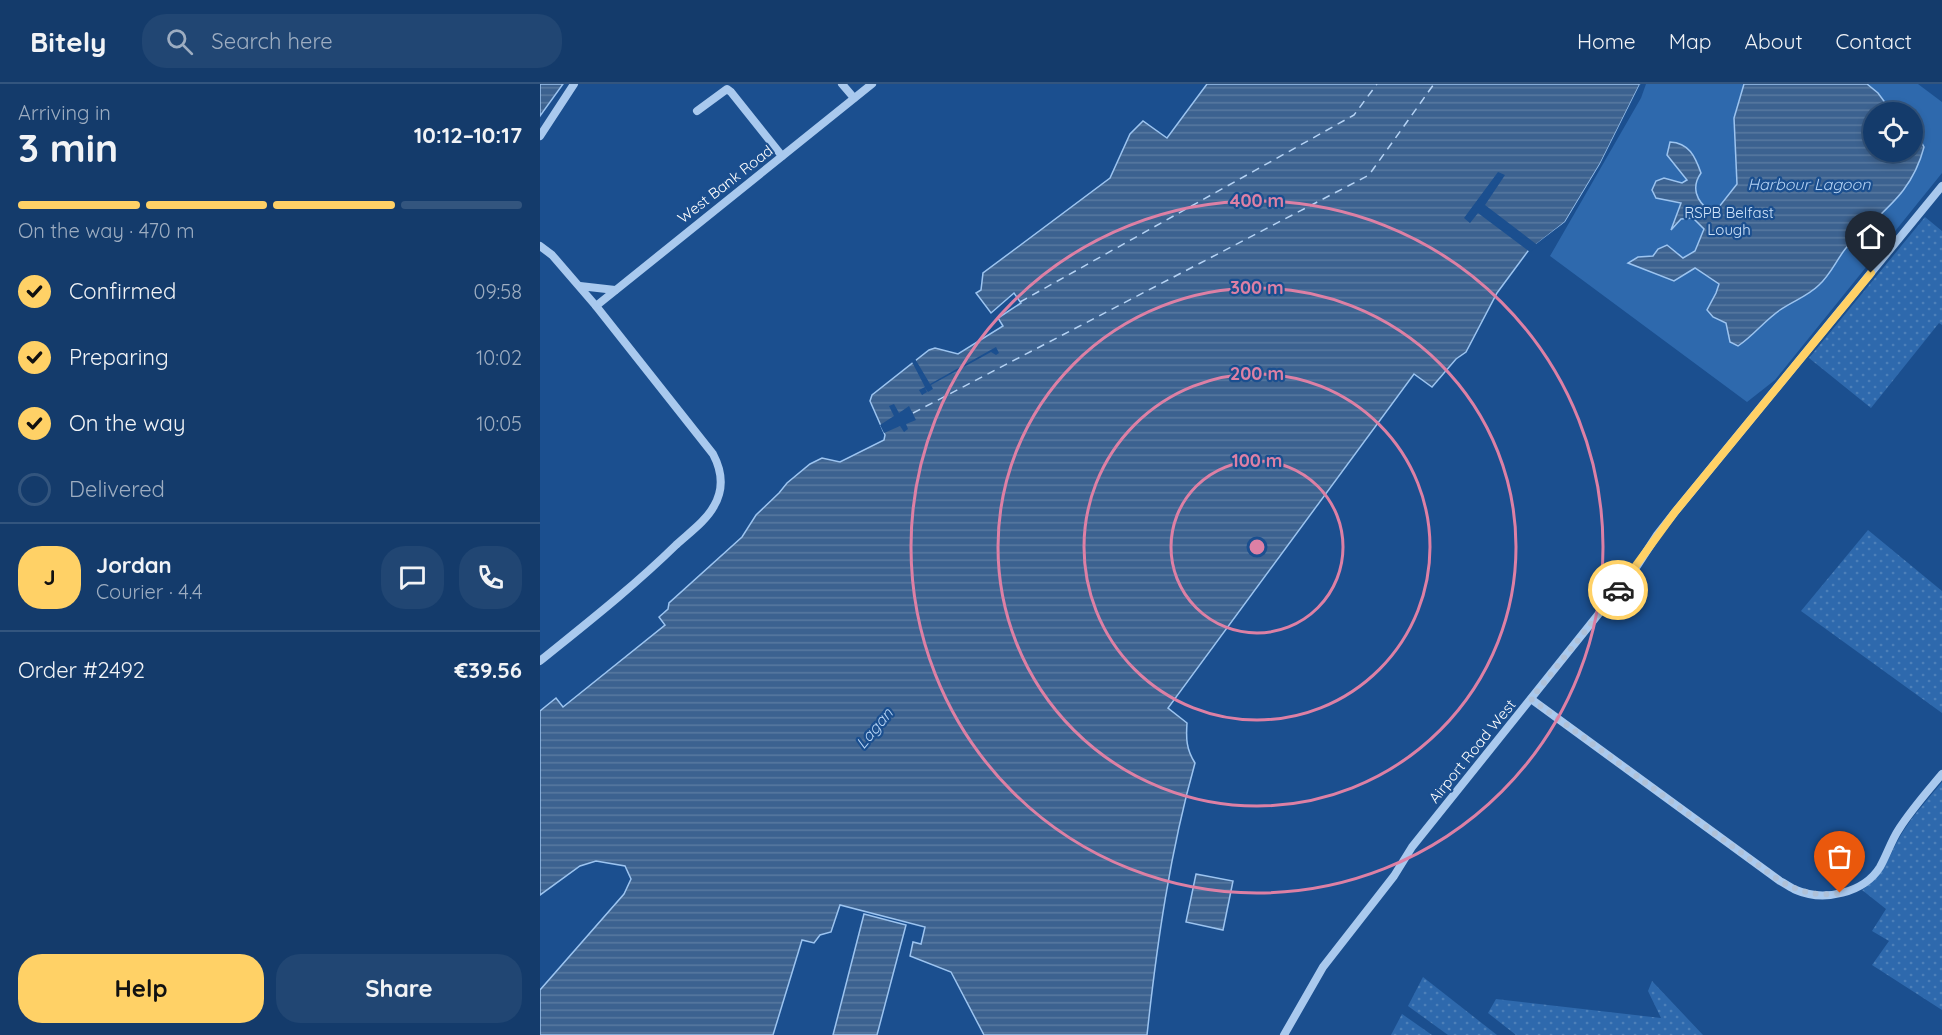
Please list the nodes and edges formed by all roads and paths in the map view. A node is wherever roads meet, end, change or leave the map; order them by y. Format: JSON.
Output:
{"nodes":[{"id":1,"x":574,"y":84,"type":"edge"},
{"id":2,"x":842,"y":84,"type":"edge"},
{"id":3,"x":872,"y":84,"type":"edge"},
{"id":4,"x":854,"y":98,"type":"junction"},
{"id":5,"x":697,"y":111,"type":"dead end"},
{"id":6,"x":540,"y":136,"type":"edge"},
{"id":7,"x":782,"y":156,"type":"junction"},
{"id":8,"x":1942,"y":186,"type":"edge"},
{"id":9,"x":540,"y":246,"type":"edge"},
{"id":10,"x":580,"y":286,"type":"junction"},
{"id":11,"x":615,"y":290,"type":"junction"},
{"id":12,"x":597,"y":306,"type":"junction"},
{"id":13,"x":540,"y":661,"type":"edge"},
{"id":14,"x":1531,"y":699,"type":"junction"},
{"id":15,"x":1942,"y":774,"type":"edge"},
{"id":16,"x":1284,"y":1035,"type":"edge"}],
"edges":[{"from":1,"to":6,"type":"street"},
{"from":2,"to":4,"type":"street"},
{"from":3,"to":4,"type":"street","name":"West Bank Road"},
{"from":4,"to":7,"type":"street","name":"West Bank Road"},
{"from":5,"to":7,"type":"street"},
{"from":7,"to":11,"type":"street","name":"West Bank Road"},
{"from":8,"to":14,"type":"street","name":"Airport Road West"},
{"from":9,"to":10,"type":"street"},
{"from":10,"to":11,"type":"street"},
{"from":10,"to":12,"type":"street"},
{"from":11,"to":12,"type":"street","name":"West Bank Road"},
{"from":12,"to":13,"type":"street"},
{"from":14,"to":15,"type":"street"},
{"from":14,"to":16,"type":"street","name":"Airport Road West"}]}
